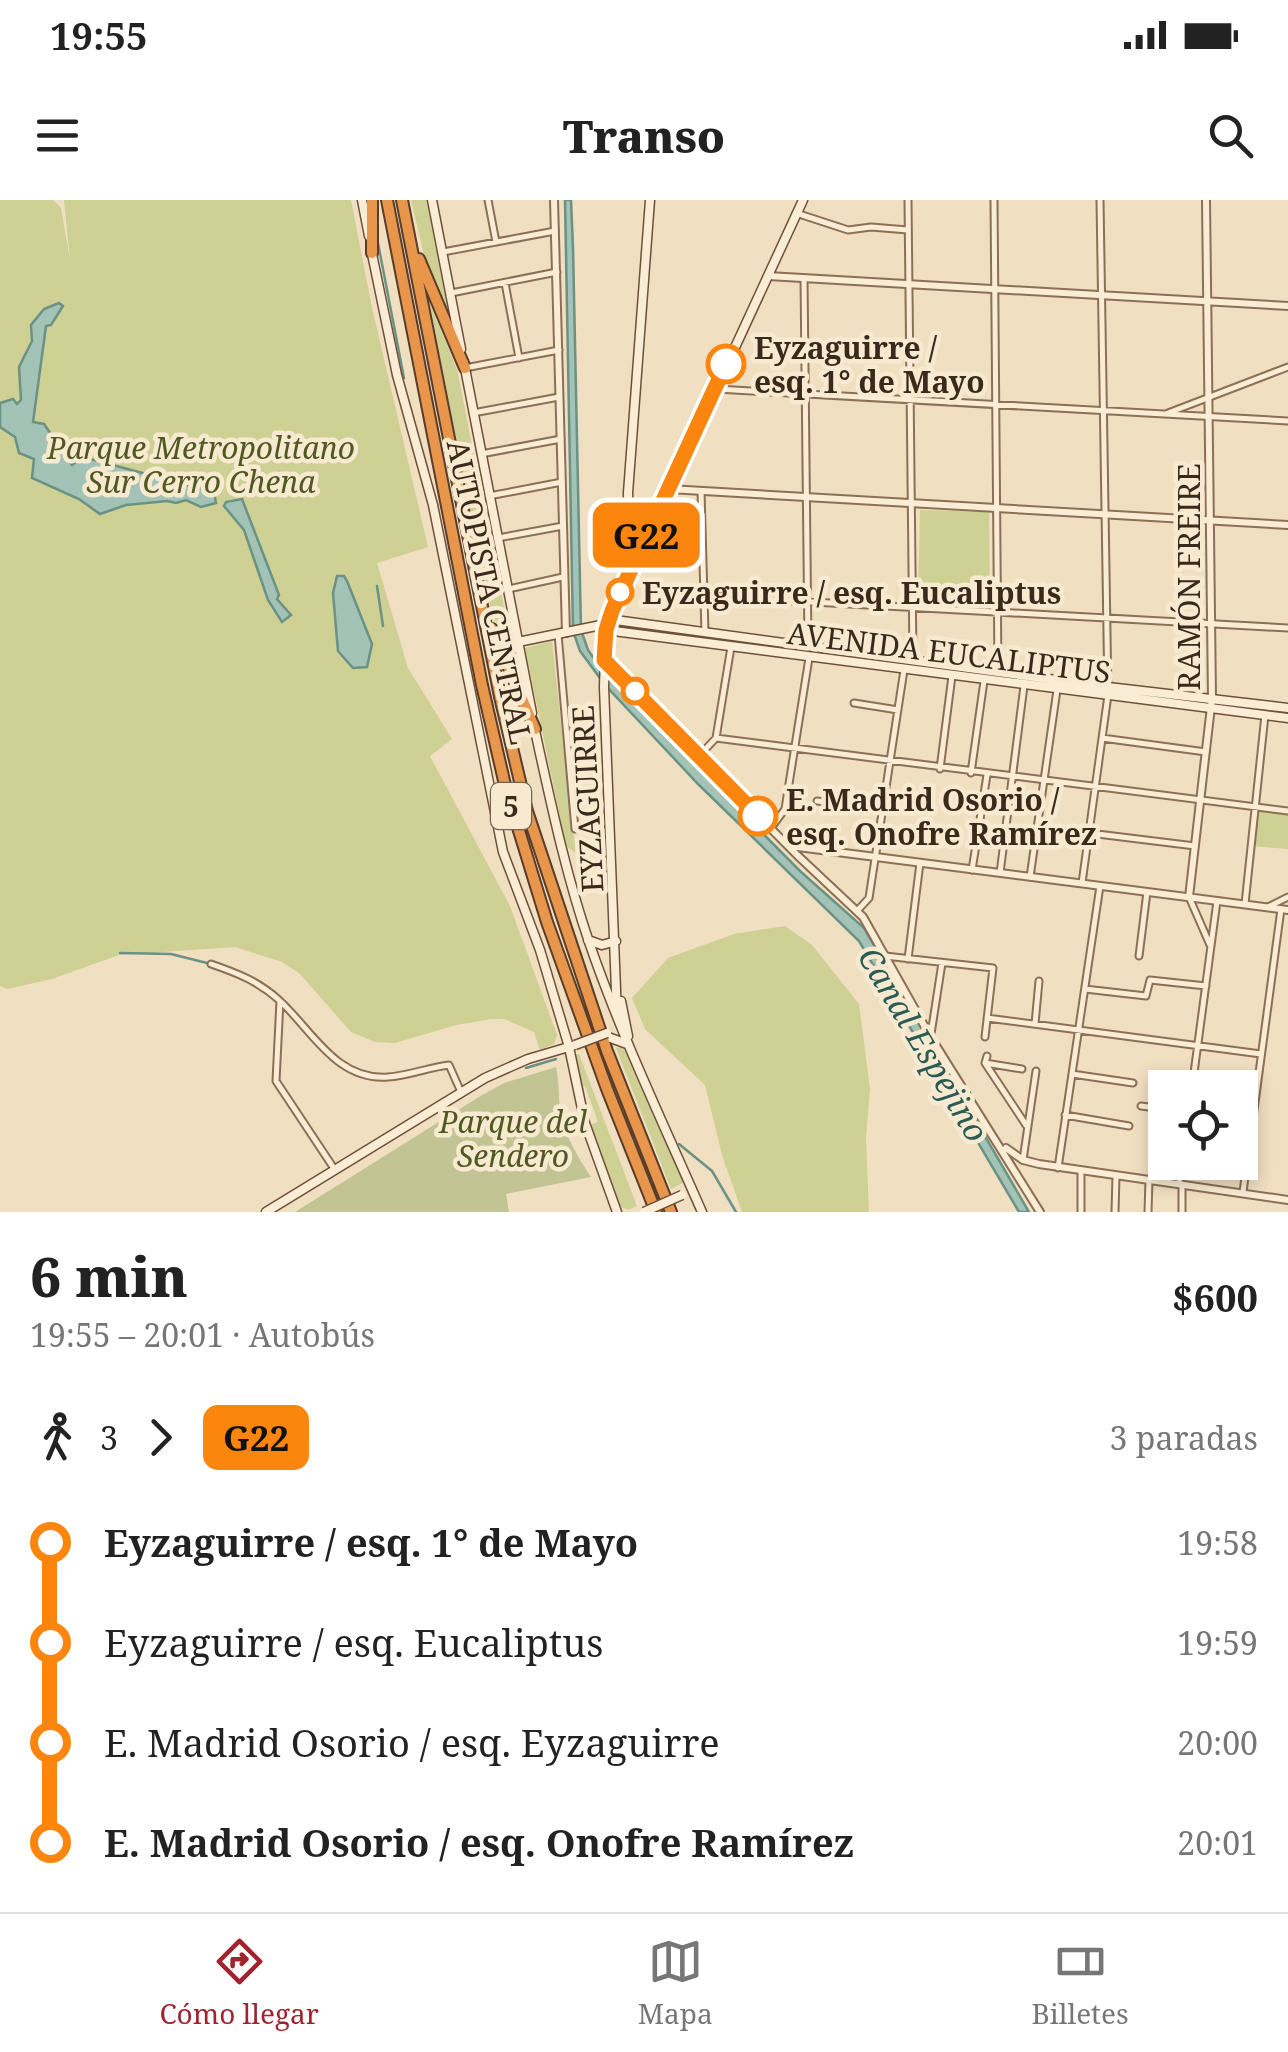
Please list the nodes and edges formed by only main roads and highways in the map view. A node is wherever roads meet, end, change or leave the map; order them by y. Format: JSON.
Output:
{"nodes":[{"id":1,"x":362,"y":200,"type":"edge"},
{"id":2,"x":372,"y":200,"type":"edge"},
{"id":3,"x":387,"y":200,"type":"edge"},
{"id":4,"x":402,"y":200,"type":"edge"},
{"id":5,"x":432,"y":200,"type":"edge"},
{"id":6,"x":650,"y":200,"type":"edge"},
{"id":7,"x":803,"y":200,"type":"edge"},
{"id":8,"x":408,"y":229,"type":"junction"},
{"id":9,"x":372,"y":252,"type":"junction"},
{"id":10,"x":465,"y":368,"type":"junction"},
{"id":11,"x":629,"y":521,"type":"junction"},
{"id":12,"x":650,"y":526,"type":"junction"},
{"id":13,"x":636,"y":556,"type":"junction"},
{"id":14,"x":480,"y":595,"type":"junction"},
{"id":15,"x":608,"y":619,"type":"junction"},
{"id":16,"x":602,"y":628,"type":"junction"},
{"id":17,"x":518,"y":642,"type":"junction"},
{"id":18,"x":1108,"y":691,"type":"junction"},
{"id":19,"x":1212,"y":703,"type":"junction"},
{"id":20,"x":1288,"y":708,"type":"edge"},
{"id":21,"x":1288,"y":718,"type":"edge"},
{"id":22,"x":535,"y":729,"type":"junction"},
{"id":23,"x":588,"y":940,"type":"junction"},
{"id":24,"x":616,"y":942,"type":"junction"},
{"id":25,"x":617,"y":977,"type":"junction"},
{"id":26,"x":617,"y":1020,"type":"junction"},
{"id":27,"x":606,"y":1036,"type":"junction"},
{"id":28,"x":627,"y":1044,"type":"junction"},
{"id":29,"x":572,"y":1046,"type":"junction"},
{"id":30,"x":554,"y":1051,"type":"junction"},
{"id":31,"x":572,"y":1061,"type":"junction"},
{"id":32,"x":636,"y":1065,"type":"junction"},
{"id":33,"x":692,"y":1190,"type":"junction"},
{"id":34,"x":618,"y":1211,"type":"edge"},
{"id":35,"x":266,"y":1212,"type":"edge"},
{"id":36,"x":644,"y":1212,"type":"edge"},
{"id":37,"x":656,"y":1212,"type":"edge"},
{"id":38,"x":671,"y":1212,"type":"edge"},
{"id":39,"x":702,"y":1212,"type":"edge"}],
"edges":[{"from":1,"to":9,"type":"main road"},
{"from":2,"to":9,"type":"highway"},
{"from":3,"to":37,"type":"highway","name":"AUTOPISTA CENTRAL","number":"5"},
{"from":4,"to":8,"type":"highway","name":"AUTOPISTA CENTRAL","number":"5"},
{"from":5,"to":10,"type":"main road"},
{"from":6,"to":11,"type":"main road"},
{"from":7,"to":12,"type":"main road"},
{"from":8,"to":10,"type":"highway"},
{"from":8,"to":14,"type":"highway","name":"AUTOPISTA CENTRAL","number":"5"},
{"from":9,"to":29,"type":"main road"},
{"from":10,"to":17,"type":"main road"},
{"from":11,"to":12,"type":"main road"},
{"from":11,"to":13,"type":"main road"},
{"from":12,"to":13,"type":"main road"},
{"from":13,"to":15,"type":"main road"},
{"from":14,"to":22,"type":"highway"},
{"from":14,"to":38,"type":"highway","name":"AUTOPISTA CENTRAL","number":"5"},
{"from":15,"to":16,"type":"main road"},
{"from":15,"to":18,"type":"main road","name":"AVENIDA EUCALIPTUS"},
{"from":16,"to":17,"type":"main road"},
{"from":16,"to":18,"type":"main road","name":"AVENIDA EUCALIPTUS"},
{"from":16,"to":24,"type":"main road","name":"EYZAGUIRRE"},
{"from":17,"to":22,"type":"main road"},
{"from":18,"to":19,"type":"main road","name":"AVENIDA EUCALIPTUS"},
{"from":19,"to":20,"type":"main road","name":"AVENIDA EUCALIPTUS"},
{"from":19,"to":21,"type":"main road","name":"AVENIDA EUCALIPTUS"},
{"from":22,"to":23,"type":"main road"},
{"from":23,"to":24,"type":"main road"},
{"from":23,"to":26,"type":"main road"},
{"from":24,"to":25,"type":"main road","name":"EYZAGUIRRE"},
{"from":25,"to":26,"type":"main road","name":"EYZAGUIRRE"},
{"from":25,"to":32,"type":"main road"},
{"from":26,"to":27,"type":"main road"},
{"from":26,"to":28,"type":"main road"},
{"from":27,"to":28,"type":"main road"},
{"from":27,"to":29,"type":"main road","bridge":true},
{"from":28,"to":32,"type":"main road"},
{"from":29,"to":30,"type":"main road"},
{"from":29,"to":31,"type":"main road"},
{"from":30,"to":31,"type":"main road"},
{"from":30,"to":35,"type":"main road"},
{"from":31,"to":34,"type":"main road"},
{"from":32,"to":33,"type":"main road"},
{"from":33,"to":36,"type":"main road","bridge":true},
{"from":33,"to":39,"type":"main road"}]}
